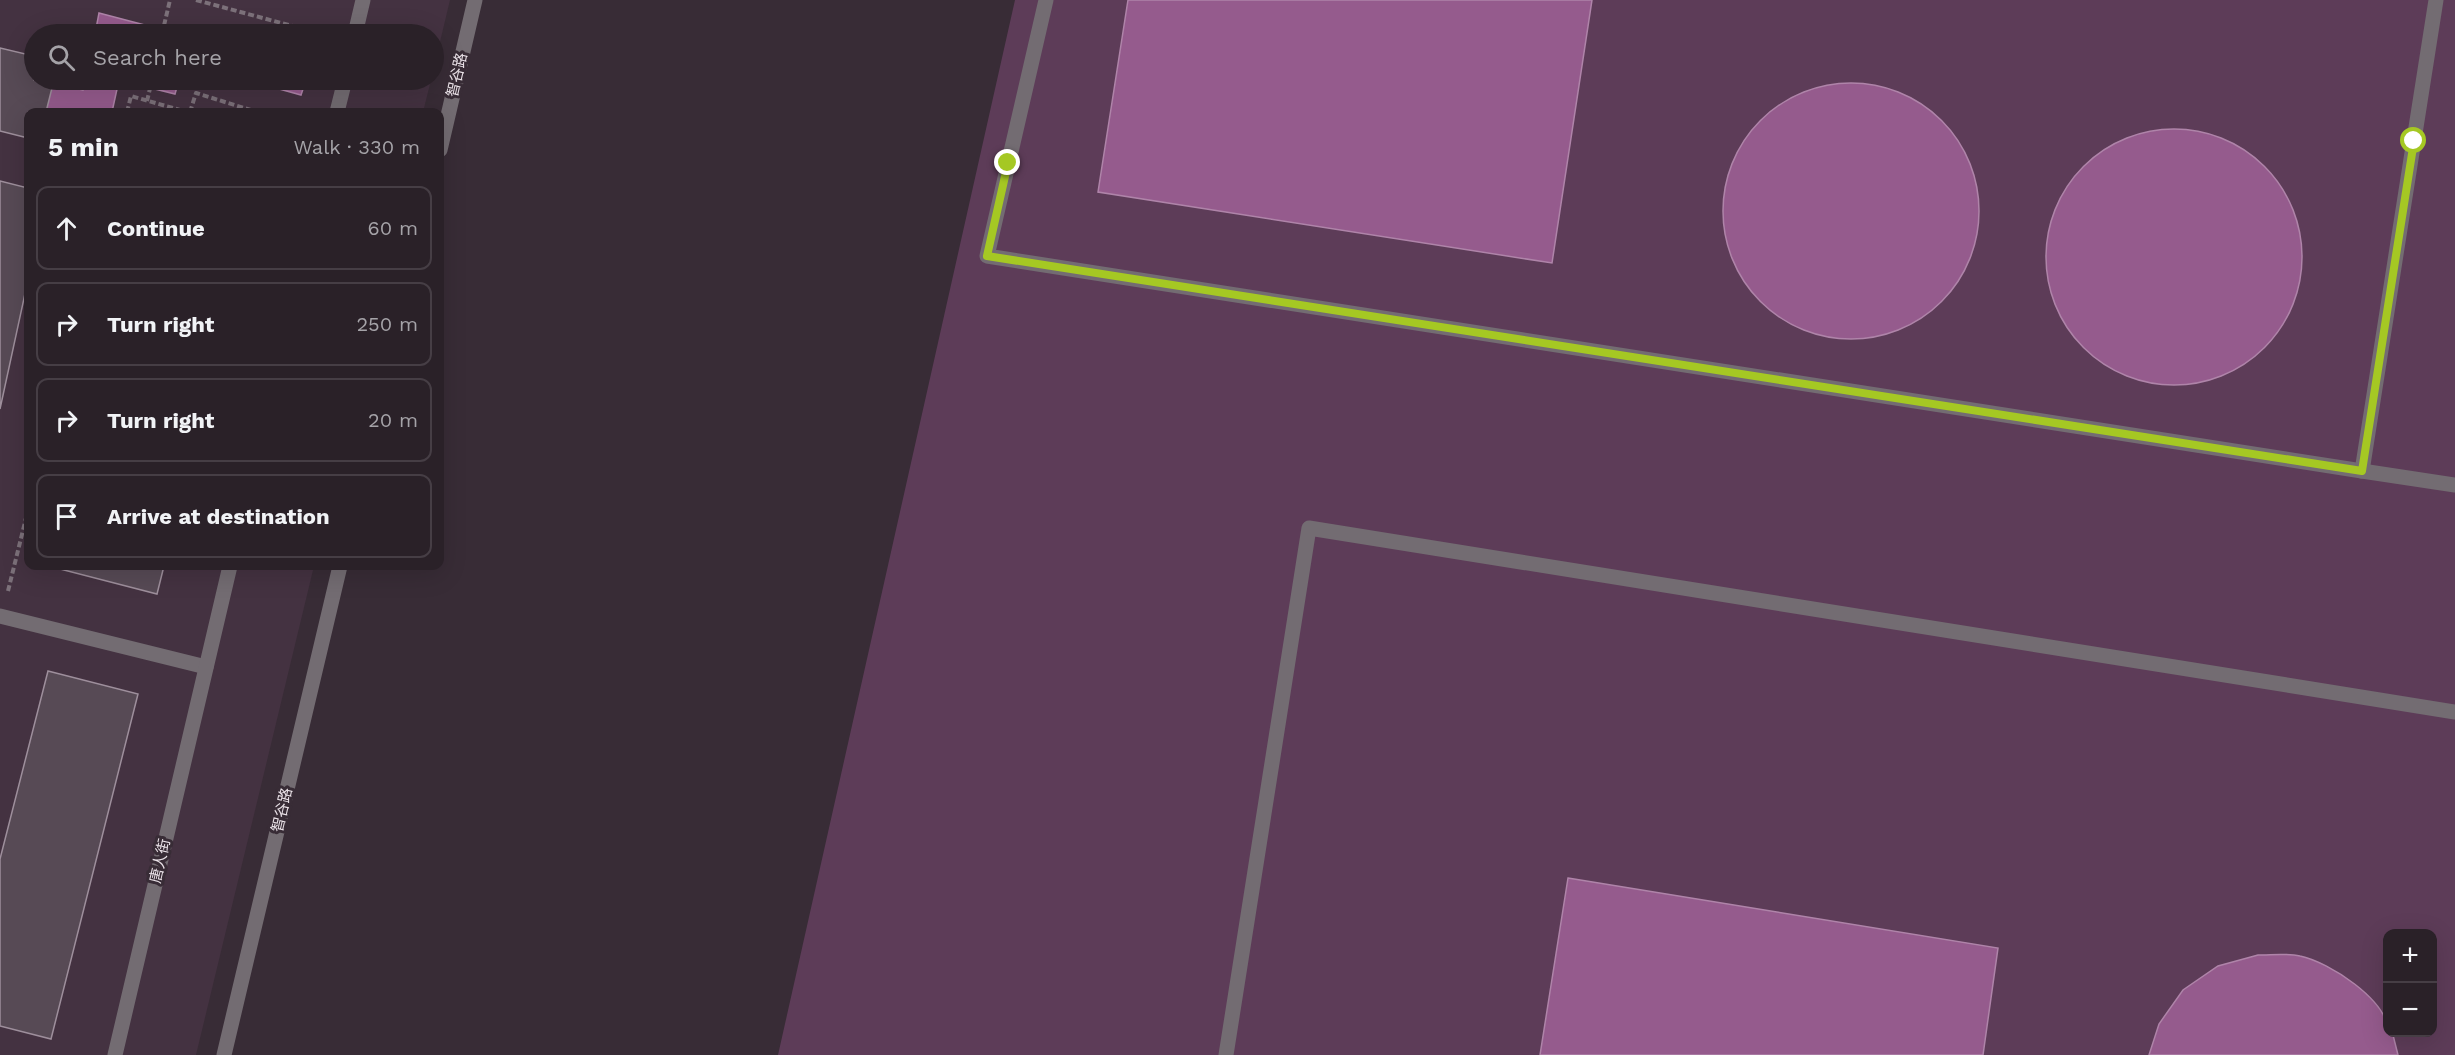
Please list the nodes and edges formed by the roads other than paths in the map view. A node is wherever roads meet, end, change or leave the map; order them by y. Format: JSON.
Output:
{"nodes":[{"id":1,"x":363,"y":0,"type":"edge"},
{"id":2,"x":475,"y":0,"type":"edge"},
{"id":3,"x":1046,"y":0,"type":"edge"},
{"id":4,"x":2436,"y":0,"type":"edge"},
{"id":5,"x":357,"y":24,"type":"edge"},
{"id":6,"x":342,"y":90,"type":"edge"},
{"id":7,"x":338,"y":108,"type":"edge"},
{"id":8,"x":444,"y":133,"type":"edge"},
{"id":9,"x":2362,"y":471,"type":"junction"},
{"id":10,"x":2455,"y":485,"type":"edge"},
{"id":11,"x":229,"y":570,"type":"edge"},
{"id":12,"x":339,"y":570,"type":"edge"},
{"id":13,"x":1,"y":616,"type":"edge"},
{"id":14,"x":206,"y":667,"type":"junction"},
{"id":15,"x":2455,"y":712,"type":"edge"},
{"id":16,"x":115,"y":1055,"type":"edge"},
{"id":17,"x":224,"y":1055,"type":"edge"},
{"id":18,"x":1226,"y":1055,"type":"edge"}],
"edges":[{"from":1,"to":5,"type":"street"},
{"from":2,"to":8,"type":"street","name":"智谷路"},
{"from":3,"to":9,"type":"street"},
{"from":4,"to":9,"type":"street"},
{"from":6,"to":7,"type":"street"},
{"from":9,"to":10,"type":"street"},
{"from":11,"to":14,"type":"street","name":"唐人街"},
{"from":12,"to":17,"type":"street","name":"智谷路"},
{"from":13,"to":14,"type":"street"},
{"from":14,"to":16,"type":"street","name":"唐人街"},
{"from":15,"to":18,"type":"street"}]}
